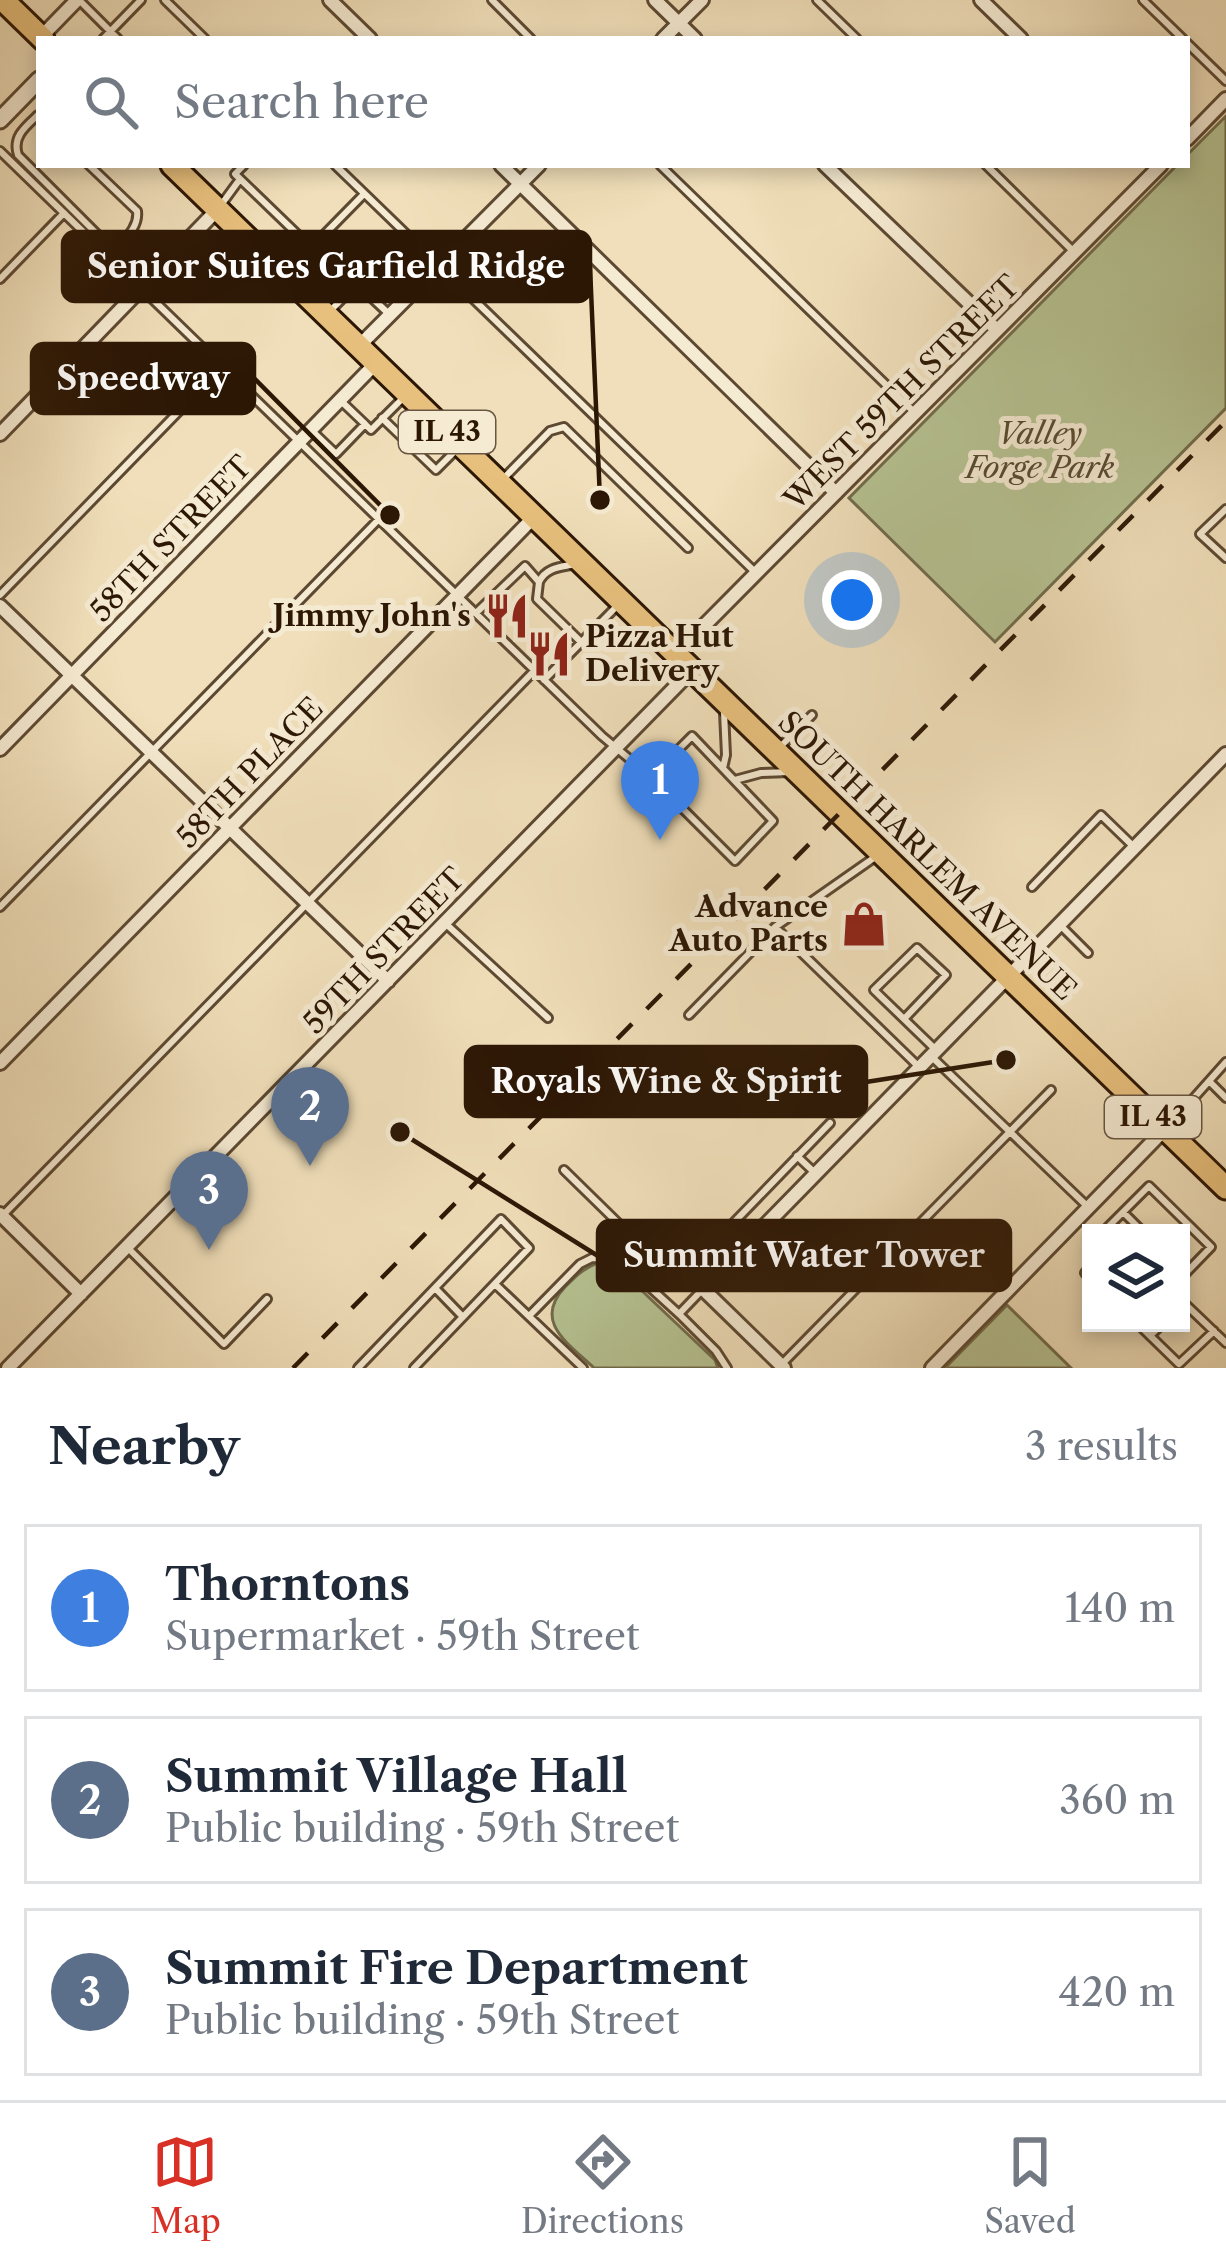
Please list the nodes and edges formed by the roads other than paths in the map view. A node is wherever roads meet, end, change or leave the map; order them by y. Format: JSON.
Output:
{"nodes":[{"id":1,"x":3,"y":0,"type":"edge"},
{"id":2,"x":78,"y":0,"type":"edge"},
{"id":3,"x":141,"y":0,"type":"edge"},
{"id":4,"x":165,"y":0,"type":"edge"},
{"id":5,"x":330,"y":0,"type":"edge"},
{"id":6,"x":492,"y":0,"type":"edge"},
{"id":7,"x":655,"y":0,"type":"edge"},
{"id":8,"x":702,"y":0,"type":"edge"},
{"id":9,"x":817,"y":0,"type":"edge"},
{"id":10,"x":981,"y":0,"type":"edge"},
{"id":11,"x":1143,"y":0,"type":"edge"},
{"id":12,"x":679,"y":23,"type":"junction"},
{"id":13,"x":110,"y":32,"type":"junction"},
{"id":14,"x":40,"y":36,"type":"edge"},
{"id":15,"x":44,"y":36,"type":"edge"},
{"id":16,"x":106,"y":36,"type":"edge"},
{"id":17,"x":115,"y":36,"type":"edge"},
{"id":18,"x":202,"y":36,"type":"edge"},
{"id":19,"x":367,"y":36,"type":"edge"},
{"id":20,"x":529,"y":36,"type":"edge"},
{"id":21,"x":666,"y":36,"type":"edge"},
{"id":22,"x":692,"y":36,"type":"edge"},
{"id":23,"x":854,"y":36,"type":"edge"},
{"id":24,"x":1018,"y":36,"type":"edge"},
{"id":25,"x":1180,"y":36,"type":"edge"},
{"id":26,"x":1190,"y":46,"type":"edge"},
{"id":27,"x":1226,"y":81,"type":"edge"},
{"id":28,"x":36,"y":83,"type":"edge"},
{"id":29,"x":1226,"y":99,"type":"edge"},
{"id":30,"x":8,"y":108,"type":"edge"},
{"id":31,"x":36,"y":118,"type":"edge"},
{"id":32,"x":1190,"y":136,"type":"edge"},
{"id":33,"x":0,"y":151,"type":"edge"},
{"id":34,"x":92,"y":168,"type":"edge"},
{"id":35,"x":175,"y":168,"type":"edge"},
{"id":36,"x":241,"y":168,"type":"edge"},
{"id":37,"x":338,"y":168,"type":"edge"},
{"id":38,"x":504,"y":168,"type":"edge"},
{"id":39,"x":535,"y":168,"type":"edge"},
{"id":40,"x":663,"y":168,"type":"edge"},
{"id":41,"x":829,"y":168,"type":"edge"},
{"id":42,"x":989,"y":168,"type":"edge"},
{"id":43,"x":1154,"y":168,"type":"edge"},
{"id":44,"x":241,"y":179,"type":"junction"},
{"id":45,"x":520,"y":184,"type":"junction"},
{"id":46,"x":364,"y":194,"type":"junction"},
{"id":47,"x":218,"y":209,"type":"junction"},
{"id":48,"x":64,"y":213,"type":"junction"},
{"id":49,"x":292,"y":230,"type":"junction"},
{"id":50,"x":406,"y":234,"type":"junction"},
{"id":51,"x":118,"y":247,"type":"junction"},
{"id":52,"x":311,"y":248,"type":"junction"},
{"id":53,"x":1075,"y":252,"type":"junction"},
{"id":54,"x":319,"y":256,"type":"junction"},
{"id":55,"x":268,"y":258,"type":"junction"},
{"id":56,"x":439,"y":266,"type":"junction"},
{"id":57,"x":0,"y":279,"type":"edge"},
{"id":58,"x":293,"y":282,"type":"junction"},
{"id":59,"x":146,"y":284,"type":"junction"},
{"id":60,"x":355,"y":286,"type":"junction"},
{"id":61,"x":327,"y":315,"type":"junction"},
{"id":62,"x":390,"y":315,"type":"junction"},
{"id":63,"x":997,"y":331,"type":"junction"},
{"id":64,"x":359,"y":346,"type":"junction"},
{"id":65,"x":376,"y":363,"type":"junction"},
{"id":66,"x":222,"y":367,"type":"junction"},
{"id":67,"x":407,"y":393,"type":"junction"},
{"id":68,"x":340,"y":400,"type":"junction"},
{"id":69,"x":915,"y":413,"type":"junction"},
{"id":70,"x":382,"y":418,"type":"junction"},
{"id":71,"x":365,"y":424,"type":"junction"},
{"id":72,"x":311,"y":430,"type":"junction"},
{"id":73,"x":0,"y":434,"type":"edge"},
{"id":74,"x":300,"y":442,"type":"junction"},
{"id":75,"x":461,"y":446,"type":"junction"},
{"id":76,"x":499,"y":483,"type":"junction"},
{"id":77,"x":836,"y":493,"type":"junction"},
{"id":78,"x":1226,"y":509,"type":"edge"},
{"id":79,"x":534,"y":517,"type":"junction"},
{"id":80,"x":379,"y":519,"type":"junction"},
{"id":81,"x":688,"y":548,"type":"dead end"},
{"id":82,"x":1226,"y":559,"type":"edge"},
{"id":83,"x":582,"y":563,"type":"junction"},
{"id":84,"x":757,"y":574,"type":"junction"},
{"id":85,"x":538,"y":582,"type":"junction"},
{"id":86,"x":0,"y":595,"type":"edge"},
{"id":87,"x":458,"y":596,"type":"junction"},
{"id":88,"x":621,"y":601,"type":"junction"},
{"id":89,"x":0,"y":605,"type":"edge"},
{"id":90,"x":476,"y":613,"type":"junction"},
{"id":91,"x":581,"y":642,"type":"junction"},
{"id":92,"x":684,"y":662,"type":"junction"},
{"id":93,"x":535,"y":670,"type":"junction"},
{"id":94,"x":72,"y":675,"type":"junction"},
{"id":95,"x":544,"y":680,"type":"junction"},
{"id":96,"x":723,"y":700,"type":"junction"},
{"id":97,"x":812,"y":715,"type":"dead end"},
{"id":98,"x":615,"y":748,"type":"junction"},
{"id":99,"x":0,"y":749,"type":"edge"},
{"id":100,"x":776,"y":751,"type":"junction"},
{"id":101,"x":152,"y":752,"type":"junction"},
{"id":102,"x":1226,"y":754,"type":"edge"},
{"id":103,"x":723,"y":768,"type":"junction"},
{"id":104,"x":798,"y":772,"type":"junction"},
{"id":105,"x":651,"y":777,"type":"junction"},
{"id":106,"x":735,"y":780,"type":"junction"},
{"id":107,"x":230,"y":828,"type":"junction"},
{"id":108,"x":1134,"y":847,"type":"junction"},
{"id":109,"x":881,"y":853,"type":"junction"},
{"id":110,"x":1031,"y":887,"type":"dead end"},
{"id":111,"x":307,"y":903,"type":"junction"},
{"id":112,"x":0,"y":908,"type":"edge"},
{"id":113,"x":445,"y":923,"type":"junction"},
{"id":114,"x":1059,"y":923,"type":"junction"},
{"id":115,"x":775,"y":927,"type":"junction"},
{"id":116,"x":1088,"y":952,"type":"dead end"},
{"id":117,"x":1007,"y":976,"type":"junction"},
{"id":118,"x":388,"y":981,"type":"junction"},
{"id":119,"x":689,"y":1015,"type":"dead end"},
{"id":120,"x":548,"y":1018,"type":"dead end"},
{"id":121,"x":904,"y":1019,"type":"junction"},
{"id":122,"x":933,"y":1053,"type":"junction"},
{"id":123,"x":1226,"y":1062,"type":"edge"},
{"id":124,"x":0,"y":1063,"type":"edge"},
{"id":125,"x":919,"y":1067,"type":"junction"},
{"id":126,"x":1210,"y":1082,"type":"junction"},
{"id":127,"x":1051,"y":1090,"type":"dead end"},
{"id":128,"x":1226,"y":1098,"type":"edge"},
{"id":129,"x":830,"y":1123,"type":"dead end"},
{"id":130,"x":1165,"y":1129,"type":"junction"},
{"id":131,"x":1010,"y":1132,"type":"junction"},
{"id":132,"x":797,"y":1156,"type":"junction"},
{"id":133,"x":564,"y":1170,"type":"dead end"},
{"id":134,"x":815,"y":1174,"type":"junction"},
{"id":135,"x":1226,"y":1188,"type":"edge"},
{"id":136,"x":1089,"y":1208,"type":"junction"},
{"id":137,"x":1123,"y":1212,"type":"junction"},
{"id":138,"x":1,"y":1216,"type":"edge"},
{"id":139,"x":1111,"y":1224,"type":"edge"},
{"id":140,"x":1135,"y":1224,"type":"edge"},
{"id":141,"x":1188,"y":1224,"type":"edge"},
{"id":142,"x":1190,"y":1226,"type":"edge"},
{"id":143,"x":127,"y":1247,"type":"junction"},
{"id":144,"x":1190,"y":1267,"type":"edge"},
{"id":145,"x":685,"y":1273,"type":"junction"},
{"id":146,"x":494,"y":1285,"type":"junction"},
{"id":147,"x":435,"y":1288,"type":"junction"},
{"id":148,"x":703,"y":1289,"type":"junction"},
{"id":149,"x":81,"y":1294,"type":"junction"},
{"id":150,"x":268,"y":1299,"type":"dead end"},
{"id":151,"x":1190,"y":1309,"type":"edge"},
{"id":152,"x":679,"y":1314,"type":"junction"},
{"id":153,"x":530,"y":1316,"type":"junction"},
{"id":154,"x":463,"y":1317,"type":"junction"},
{"id":155,"x":1214,"y":1331,"type":"junction"},
{"id":156,"x":1146,"y":1332,"type":"edge"},
{"id":157,"x":1154,"y":1332,"type":"edge"},
{"id":158,"x":1150,"y":1336,"type":"junction"},
{"id":159,"x":1226,"y":1343,"type":"edge"},
{"id":160,"x":782,"y":1367,"type":"edge"},
{"id":161,"x":8,"y":1368,"type":"edge"},
{"id":162,"x":358,"y":1368,"type":"edge"},
{"id":163,"x":414,"y":1368,"type":"edge"},
{"id":164,"x":583,"y":1368,"type":"edge"},
{"id":165,"x":727,"y":1368,"type":"edge"},
{"id":166,"x":932,"y":1368,"type":"edge"}],
"edges":[{"from":1,"to":14,"type":"main road"},
{"from":2,"to":13,"type":"lane"},
{"from":2,"to":15,"type":"street"},
{"from":3,"to":13,"type":"lane"},
{"from":4,"to":18,"type":"lane"},
{"from":5,"to":19,"type":"street"},
{"from":6,"to":20,"type":"lane"},
{"from":7,"to":12,"type":"street"},
{"from":8,"to":12,"type":"street"},
{"from":9,"to":23,"type":"lane"},
{"from":10,"to":24,"type":"street"},
{"from":11,"to":25,"type":"lane"},
{"from":12,"to":21,"type":"street"},
{"from":12,"to":22,"type":"street"},
{"from":13,"to":16,"type":"lane"},
{"from":13,"to":17,"type":"lane"},
{"from":26,"to":27,"type":"lane"},
{"from":28,"to":30,"type":"street"},
{"from":29,"to":32,"type":"street"},
{"from":31,"to":51,"type":"lane"},
{"from":33,"to":48,"type":"lane"},
{"from":34,"to":51,"type":"lane"},
{"from":35,"to":47,"type":"main road","name":"SOUTH HARLEM AVENUE","number":"IL 43"},
{"from":36,"to":44,"type":"lane"},
{"from":37,"to":46,"type":"lane"},
{"from":38,"to":45,"type":"street"},
{"from":39,"to":45,"type":"street"},
{"from":40,"to":69,"type":"lane"},
{"from":41,"to":63,"type":"street"},
{"from":42,"to":53,"type":"lane"},
{"from":43,"to":53,"type":"street","name":"WEST 59TH STREET"},
{"from":44,"to":47,"type":"lane"},
{"from":44,"to":49,"type":"lane"},
{"from":45,"to":56,"type":"street"},
{"from":45,"to":77,"type":"street"},
{"from":46,"to":50,"type":"lane"},
{"from":46,"to":52,"type":"lane"},
{"from":47,"to":55,"type":"main road","name":"SOUTH HARLEM AVENUE","number":"IL 43"},
{"from":47,"to":59,"type":"street"},
{"from":48,"to":57,"type":"lane"},
{"from":48,"to":59,"type":"lane"},
{"from":49,"to":52,"type":"lane"},
{"from":49,"to":55,"type":"lane"},
{"from":50,"to":56,"type":"lane"},
{"from":50,"to":60,"type":"lane"},
{"from":51,"to":59,"type":"lane"},
{"from":52,"to":54,"type":"lane"},
{"from":53,"to":63,"type":"street","name":"WEST 59TH STREET"},
{"from":54,"to":58,"type":"lane"},
{"from":54,"to":60,"type":"lane"},
{"from":55,"to":58,"type":"main road","name":"SOUTH HARLEM AVENUE","number":"IL 43"},
{"from":56,"to":62,"type":"street"},
{"from":56,"to":84,"type":"lane"},
{"from":58,"to":61,"type":"main road","name":"SOUTH HARLEM AVENUE","number":"IL 43"},
{"from":59,"to":66,"type":"lane"},
{"from":59,"to":73,"type":"street"},
{"from":60,"to":61,"type":"lane"},
{"from":60,"to":62,"type":"lane"},
{"from":61,"to":64,"type":"main road","name":"SOUTH HARLEM AVENUE","number":"IL 43"},
{"from":62,"to":64,"type":"street"},
{"from":63,"to":69,"type":"street","name":"WEST 59TH STREET"},
{"from":64,"to":65,"type":"main road","name":"SOUTH HARLEM AVENUE","number":"IL 43"},
{"from":65,"to":67,"type":"main road","name":"SOUTH HARLEM AVENUE","number":"IL 43"},
{"from":65,"to":68,"type":"street","name":"58TH STREET"},
{"from":66,"to":74,"type":"lane"},
{"from":66,"to":86,"type":"lane"},
{"from":67,"to":70,"type":"lane"},
{"from":67,"to":75,"type":"main road","name":"SOUTH HARLEM AVENUE","number":"IL 43"},
{"from":68,"to":71,"type":"lane"},
{"from":68,"to":72,"type":"street","name":"58TH STREET"},
{"from":69,"to":77,"type":"street","name":"WEST 59TH STREET"},
{"from":70,"to":71,"type":"lane"},
{"from":70,"to":75,"type":"lane"},
{"from":71,"to":72,"type":"lane"},
{"from":72,"to":74,"type":"street","name":"58TH STREET"},
{"from":74,"to":80,"type":"lane"},
{"from":74,"to":94,"type":"street","name":"58TH STREET"},
{"from":75,"to":76,"type":"main road","name":"SOUTH HARLEM AVENUE","number":"IL 43"},
{"from":76,"to":79,"type":"main road","name":"SOUTH HARLEM AVENUE","number":"IL 43"},
{"from":76,"to":81,"type":"lane"},
{"from":77,"to":84,"type":"street","name":"WEST 59TH STREET"},
{"from":78,"to":82,"type":"lane"},
{"from":79,"to":83,"type":"main road","name":"SOUTH HARLEM AVENUE","number":"IL 43"},
{"from":79,"to":87,"type":"street","name":"58TH PLACE"},
{"from":80,"to":87,"type":"lane"},
{"from":80,"to":101,"type":"lane"},
{"from":83,"to":85,"type":"lane"},
{"from":83,"to":88,"type":"main road","name":"SOUTH HARLEM AVENUE","number":"IL 43"},
{"from":84,"to":92,"type":"street","name":"WEST 59TH STREET"},
{"from":85,"to":90,"type":"lane"},
{"from":85,"to":91,"type":"lane"},
{"from":87,"to":90,"type":"lane"},
{"from":87,"to":107,"type":"street","name":"58TH PLACE"},
{"from":88,"to":91,"type":"lane"},
{"from":88,"to":92,"type":"main road","name":"SOUTH HARLEM AVENUE","number":"IL 43"},
{"from":89,"to":94,"type":"street"},
{"from":90,"to":93,"type":"lane"},
{"from":91,"to":95,"type":"lane"},
{"from":92,"to":96,"type":"main road","name":"SOUTH HARLEM AVENUE","number":"IL 43"},
{"from":92,"to":98,"type":"street","name":"59TH STREET"},
{"from":93,"to":95,"type":"lane"},
{"from":93,"to":111,"type":"lane"},
{"from":94,"to":99,"type":"street","name":"58TH STREET"},
{"from":94,"to":101,"type":"street"},
{"from":95,"to":98,"type":"lane"},
{"from":96,"to":100,"type":"main road","name":"SOUTH HARLEM AVENUE","number":"IL 43"},
{"from":96,"to":103,"type":"lane"},
{"from":97,"to":100,"type":"lane"},
{"from":98,"to":105,"type":"lane"},
{"from":98,"to":113,"type":"street","name":"59TH STREET"},
{"from":100,"to":104,"type":"main road","name":"SOUTH HARLEM AVENUE","number":"IL 43"},
{"from":101,"to":107,"type":"street"},
{"from":101,"to":112,"type":"lane"},
{"from":102,"to":108,"type":"street"},
{"from":103,"to":105,"type":"lane"},
{"from":103,"to":106,"type":"lane"},
{"from":104,"to":106,"type":"lane"},
{"from":104,"to":109,"type":"main road","name":"SOUTH HARLEM AVENUE","number":"IL 43"},
{"from":105,"to":106,"type":"lane"},
{"from":107,"to":111,"type":"street"},
{"from":107,"to":124,"type":"street","name":"58TH PLACE"},
{"from":108,"to":110,"type":"lane"},
{"from":108,"to":114,"type":"street"},
{"from":109,"to":115,"type":"lane"},
{"from":109,"to":117,"type":"main road","name":"SOUTH HARLEM AVENUE","number":"IL 43"},
{"from":111,"to":118,"type":"street"},
{"from":111,"to":138,"type":"lane"},
{"from":113,"to":118,"type":"street","name":"59TH STREET"},
{"from":113,"to":120,"type":"lane"},
{"from":114,"to":116,"type":"lane"},
{"from":114,"to":117,"type":"street"},
{"from":115,"to":119,"type":"lane"},
{"from":115,"to":125,"type":"lane"},
{"from":117,"to":122,"type":"street"},
{"from":117,"to":130,"type":"main road","name":"SOUTH HARLEM AVENUE","number":"IL 43"},
{"from":118,"to":143,"type":"street","name":"59TH STREET"},
{"from":121,"to":121,"type":"lane"},
{"from":121,"to":122,"type":"lane"},
{"from":122,"to":125,"type":"street"},
{"from":122,"to":131,"type":"lane"},
{"from":123,"to":126,"type":"lane"},
{"from":125,"to":134,"type":"street"},
{"from":126,"to":128,"type":"lane"},
{"from":126,"to":130,"type":"lane"},
{"from":127,"to":131,"type":"lane"},
{"from":129,"to":132,"type":"lane"},
{"from":130,"to":135,"type":"main road","name":"SOUTH HARLEM AVENUE","number":"IL 43"},
{"from":130,"to":136,"type":"street"},
{"from":131,"to":136,"type":"lane"},
{"from":131,"to":160,"type":"lane"},
{"from":132,"to":134,"type":"lane"},
{"from":132,"to":145,"type":"lane"},
{"from":133,"to":145,"type":"lane"},
{"from":134,"to":148,"type":"street"},
{"from":136,"to":166,"type":"street"},
{"from":137,"to":139,"type":"lane"},
{"from":137,"to":140,"type":"lane"},
{"from":137,"to":141,"type":"lane"},
{"from":138,"to":149,"type":"street"},
{"from":142,"to":144,"type":"lane"},
{"from":143,"to":149,"type":"street","name":"59TH STREET"},
{"from":143,"to":150,"type":"lane"},
{"from":145,"to":148,"type":"lane"},
{"from":146,"to":147,"type":"lane"},
{"from":146,"to":153,"type":"lane"},
{"from":146,"to":154,"type":"lane"},
{"from":147,"to":154,"type":"lane"},
{"from":147,"to":162,"type":"lane"},
{"from":148,"to":152,"type":"lane"},
{"from":148,"to":160,"type":"street"},
{"from":149,"to":161,"type":"street","name":"59TH STREET"},
{"from":151,"to":155,"type":"lane"},
{"from":152,"to":153,"type":"lane"},
{"from":152,"to":165,"type":"lane"},
{"from":153,"to":164,"type":"lane"},
{"from":154,"to":163,"type":"lane"},
{"from":155,"to":158,"type":"lane"},
{"from":155,"to":159,"type":"lane"},
{"from":156,"to":158,"type":"lane"},
{"from":157,"to":158,"type":"lane"}]}
